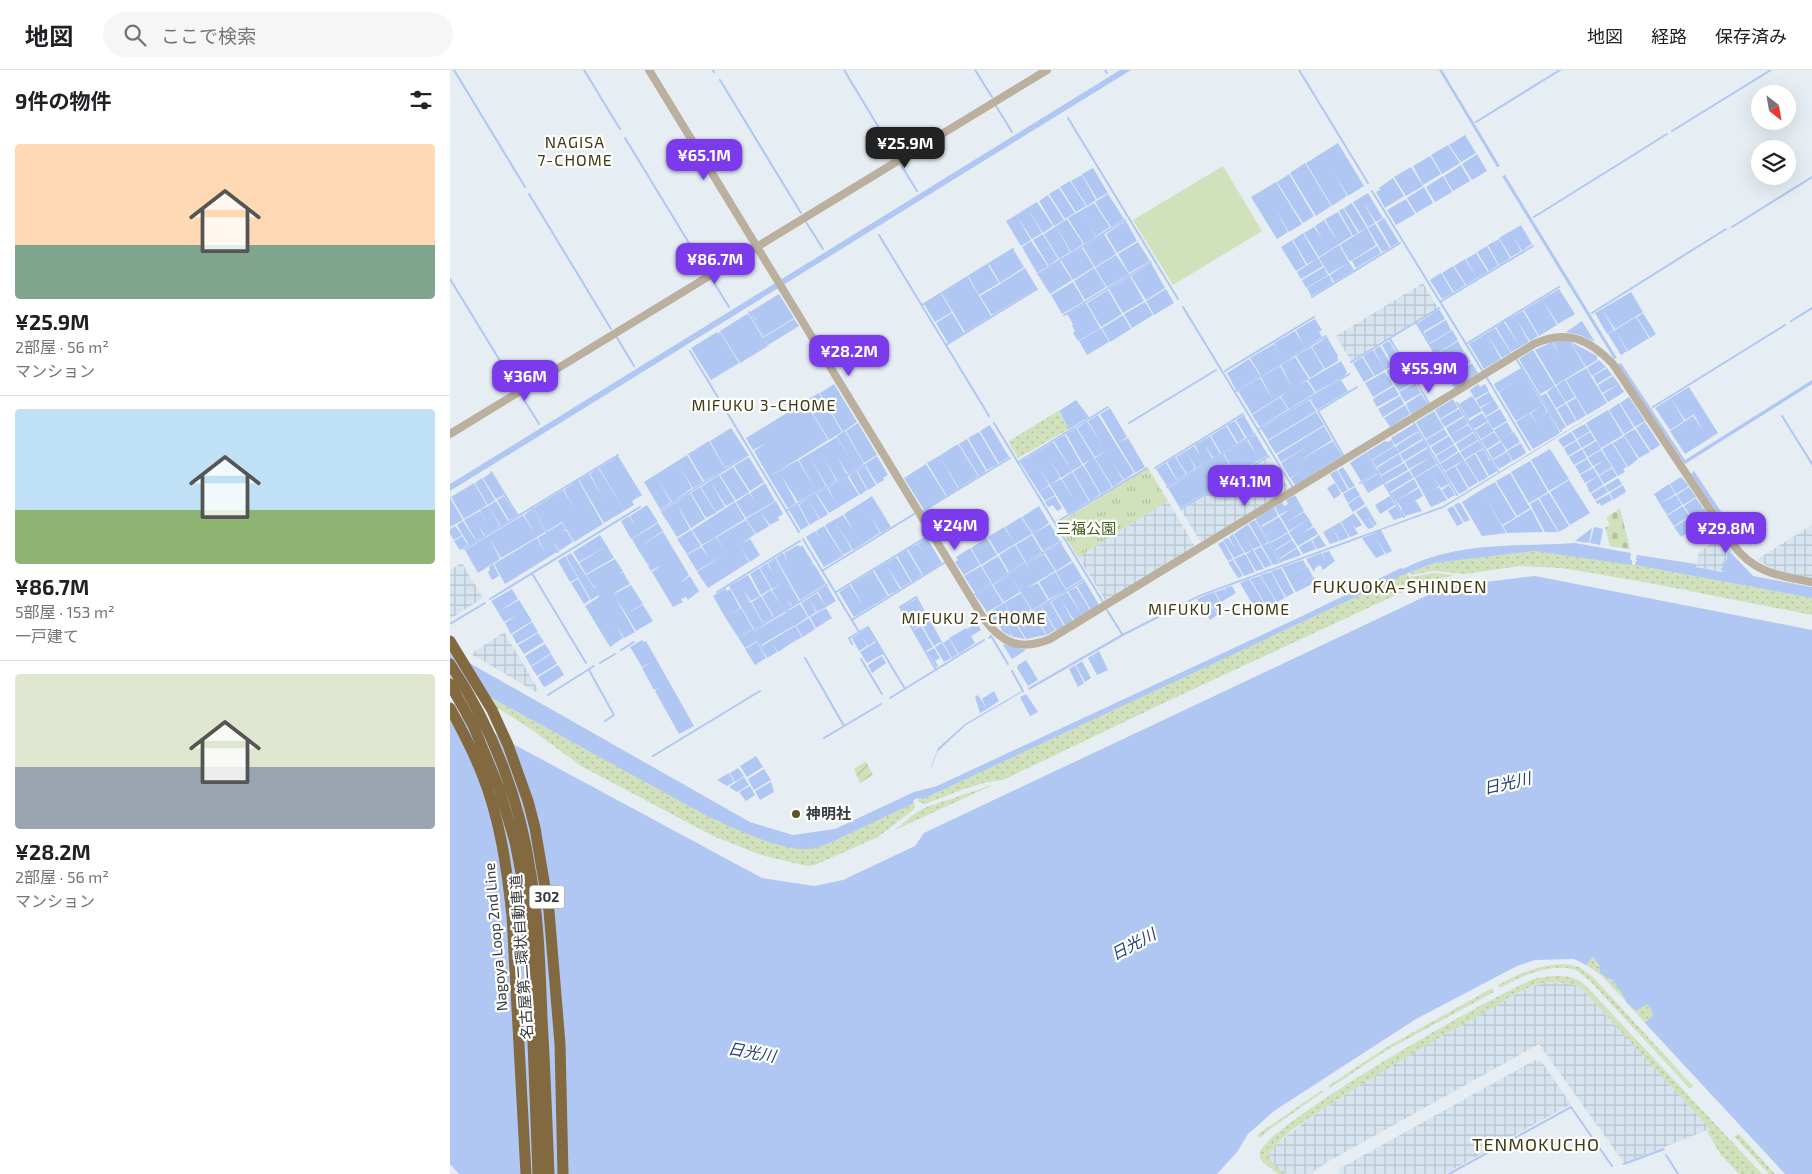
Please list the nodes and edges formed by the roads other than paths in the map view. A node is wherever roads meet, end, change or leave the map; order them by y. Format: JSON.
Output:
{"nodes":[{"id":1,"x":649,"y":70,"type":"edge"},
{"id":2,"x":1047,"y":70,"type":"edge"},
{"id":3,"x":757,"y":247,"type":"junction"},
{"id":4,"x":450,"y":434,"type":"edge"},
{"id":5,"x":1812,"y":582,"type":"edge"},
{"id":6,"x":450,"y":641,"type":"edge"},
{"id":7,"x":450,"y":664,"type":"edge"},
{"id":8,"x":450,"y":684,"type":"edge"},
{"id":9,"x":450,"y":708,"type":"edge"},
{"id":10,"x":526,"y":1174,"type":"edge"},
{"id":11,"x":538,"y":1174,"type":"edge"},
{"id":12,"x":549,"y":1174,"type":"edge"},
{"id":13,"x":563,"y":1174,"type":"edge"}],
"edges":[{"from":1,"to":3,"type":"street"},
{"from":2,"to":3,"type":"street"},
{"from":3,"to":4,"type":"street"},
{"from":3,"to":5,"type":"street"},
{"from":6,"to":13,"type":"highway","number":"302"},
{"from":7,"to":12,"type":"highway","name":"名古屋第二環状自動車道"},
{"from":8,"to":11,"type":"highway","name":"名古屋第二環状自動車道"},
{"from":9,"to":10,"type":"highway","name":"Nagoya Loop 2nd Line","number":"302"}]}
